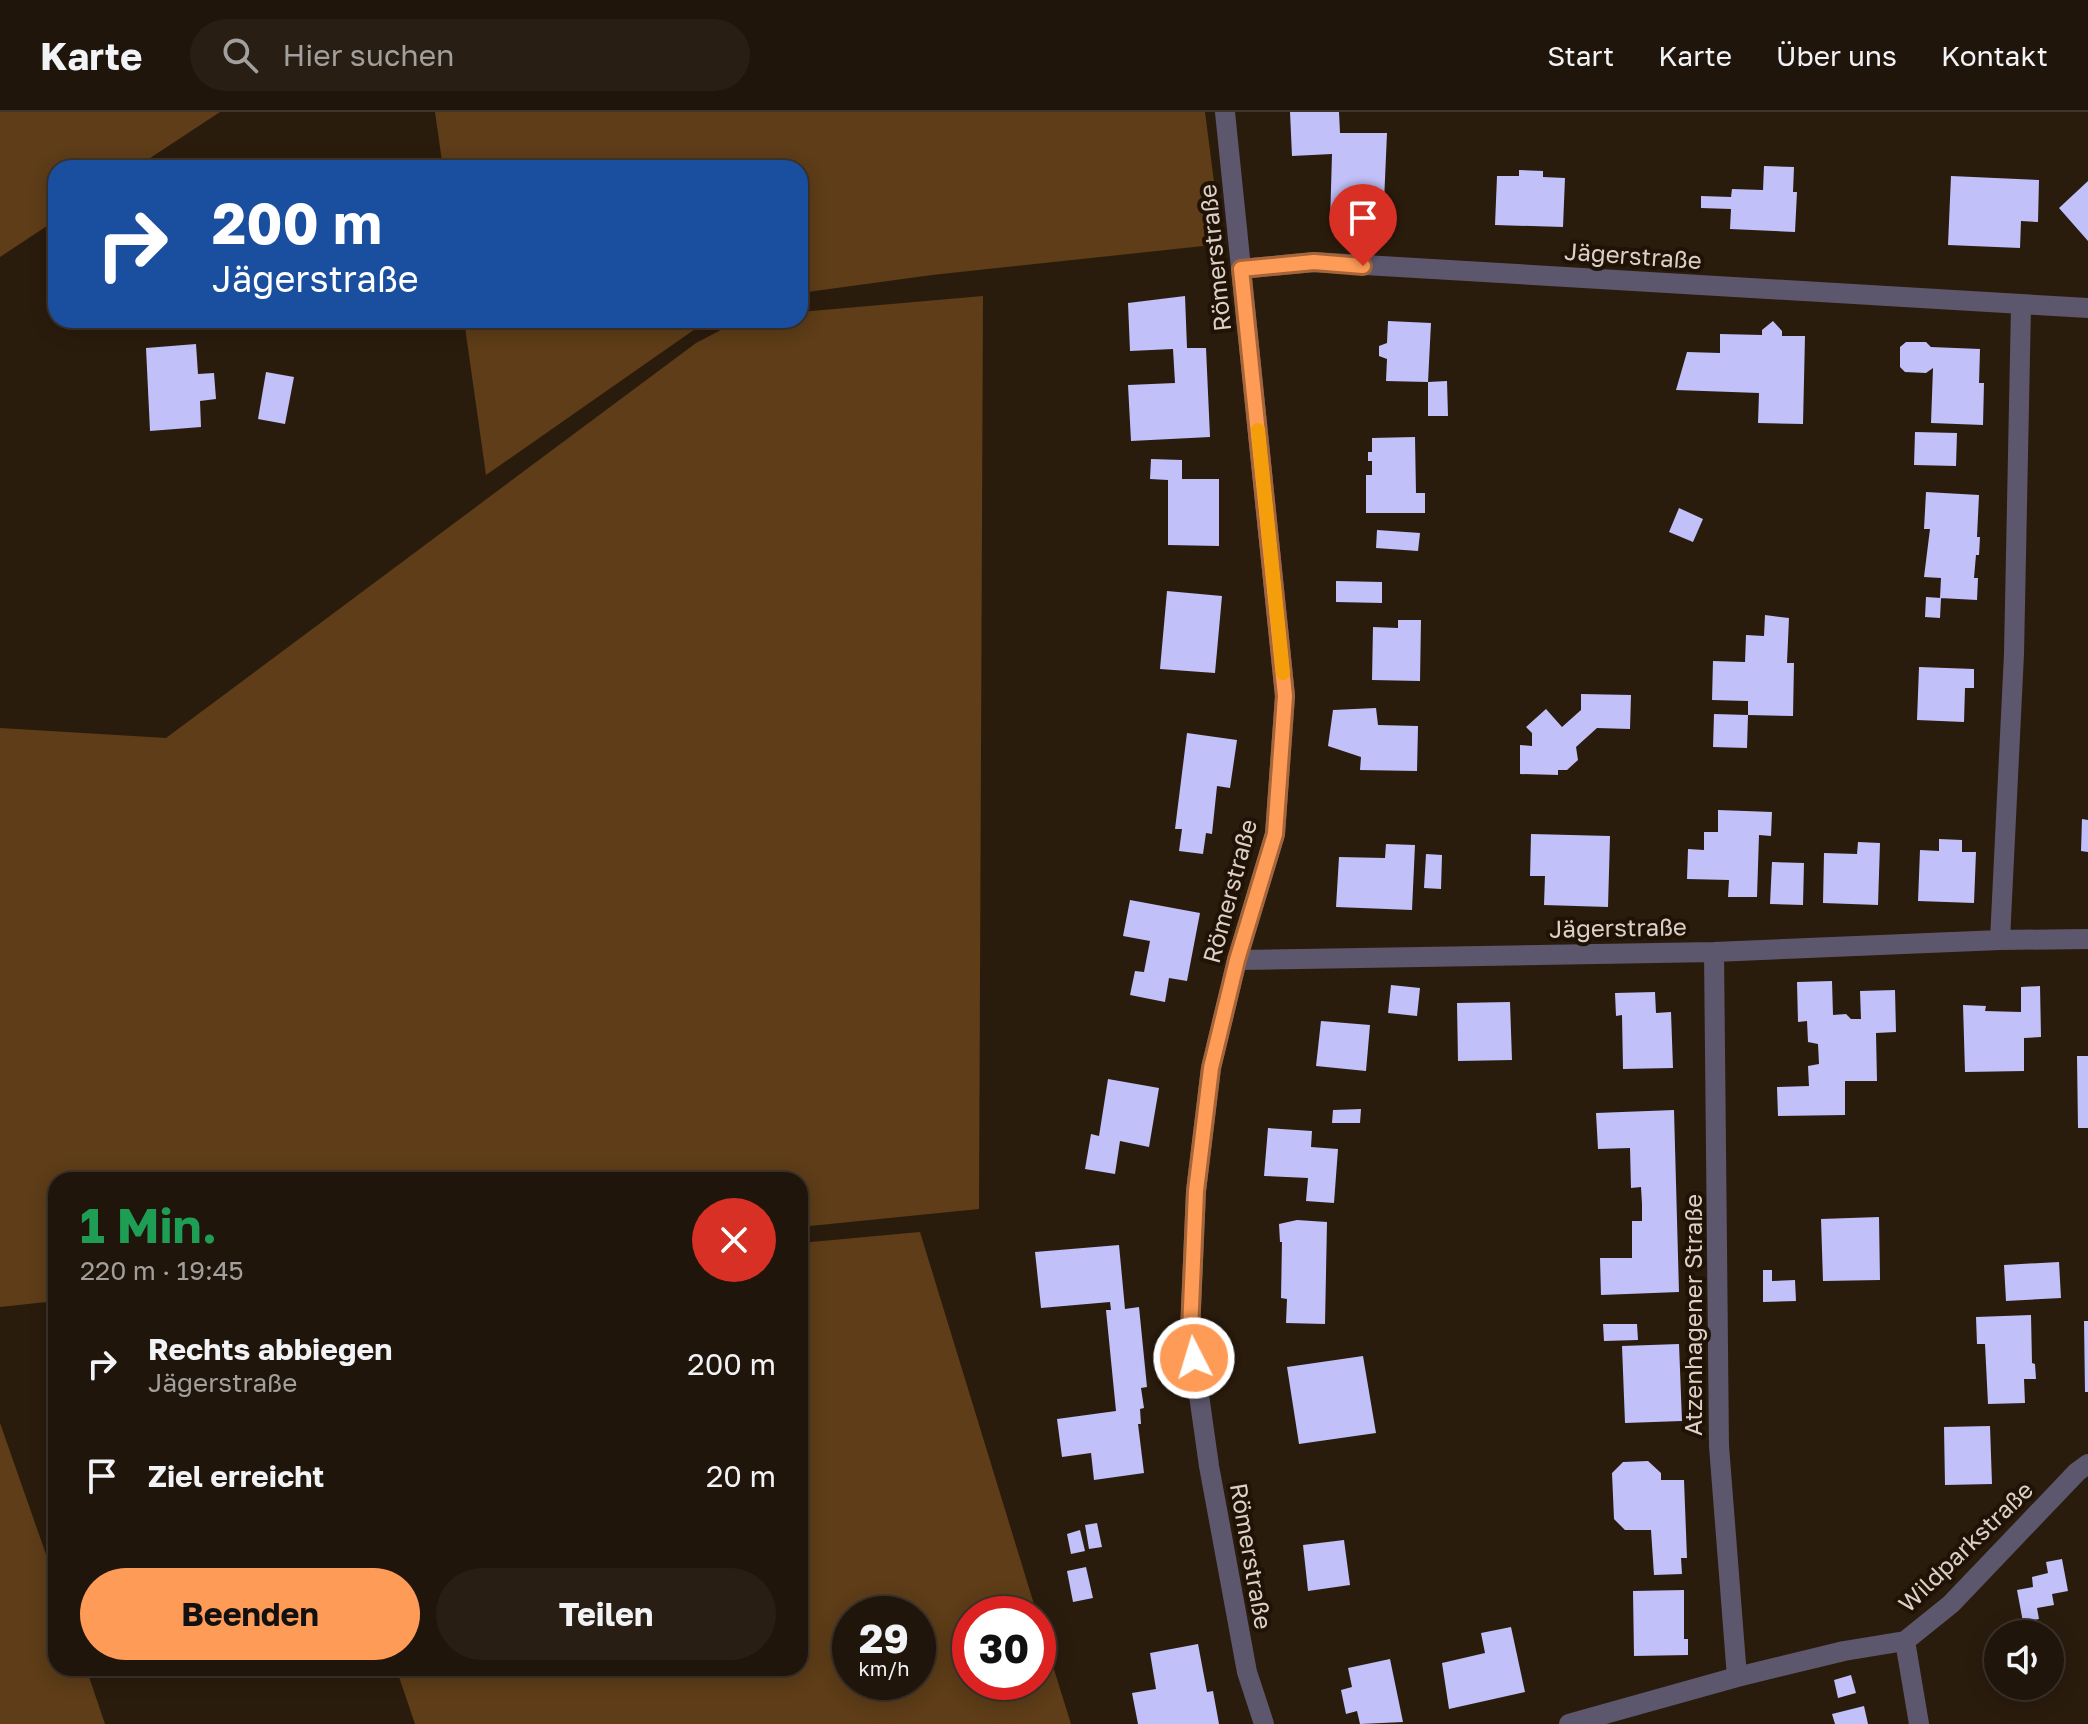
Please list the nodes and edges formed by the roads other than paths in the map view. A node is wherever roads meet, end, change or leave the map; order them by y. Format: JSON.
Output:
{"nodes":[{"id":1,"x":1225,"y":112,"type":"edge"},
{"id":2,"x":1241,"y":269,"type":"junction"},
{"id":3,"x":2021,"y":305,"type":"junction"},
{"id":4,"x":2088,"y":308,"type":"edge"},
{"id":5,"x":2088,"y":939,"type":"edge"},
{"id":6,"x":2000,"y":940,"type":"junction"},
{"id":7,"x":1714,"y":952,"type":"junction"},
{"id":8,"x":1237,"y":960,"type":"junction"},
{"id":9,"x":2088,"y":1464,"type":"edge"},
{"id":10,"x":1905,"y":1641,"type":"junction"},
{"id":11,"x":1737,"y":1677,"type":"junction"},
{"id":12,"x":1264,"y":1724,"type":"edge"},
{"id":13,"x":1569,"y":1724,"type":"edge"},
{"id":14,"x":1919,"y":1724,"type":"edge"}],
"edges":[{"from":1,"to":2,"type":"street","name":"Römerstraße"},
{"from":2,"to":3,"type":"street","name":"Jägerstraße"},
{"from":2,"to":8,"type":"street","name":"Römerstraße"},
{"from":3,"to":4,"type":"street","name":"Jägerstraße"},
{"from":3,"to":6,"type":"street"},
{"from":5,"to":6,"type":"street","name":"Jägerstraße"},
{"from":6,"to":7,"type":"street","name":"Jägerstraße"},
{"from":7,"to":8,"type":"street","name":"Jägerstraße"},
{"from":7,"to":11,"type":"street","name":"Atzenhagener Straße"},
{"from":8,"to":12,"type":"street","name":"Römerstraße"},
{"from":9,"to":10,"type":"street","name":"Wildparkstraße"},
{"from":10,"to":11,"type":"street"},
{"from":10,"to":14,"type":"street","name":"Wildparkstraße"},
{"from":11,"to":13,"type":"street"}]}
